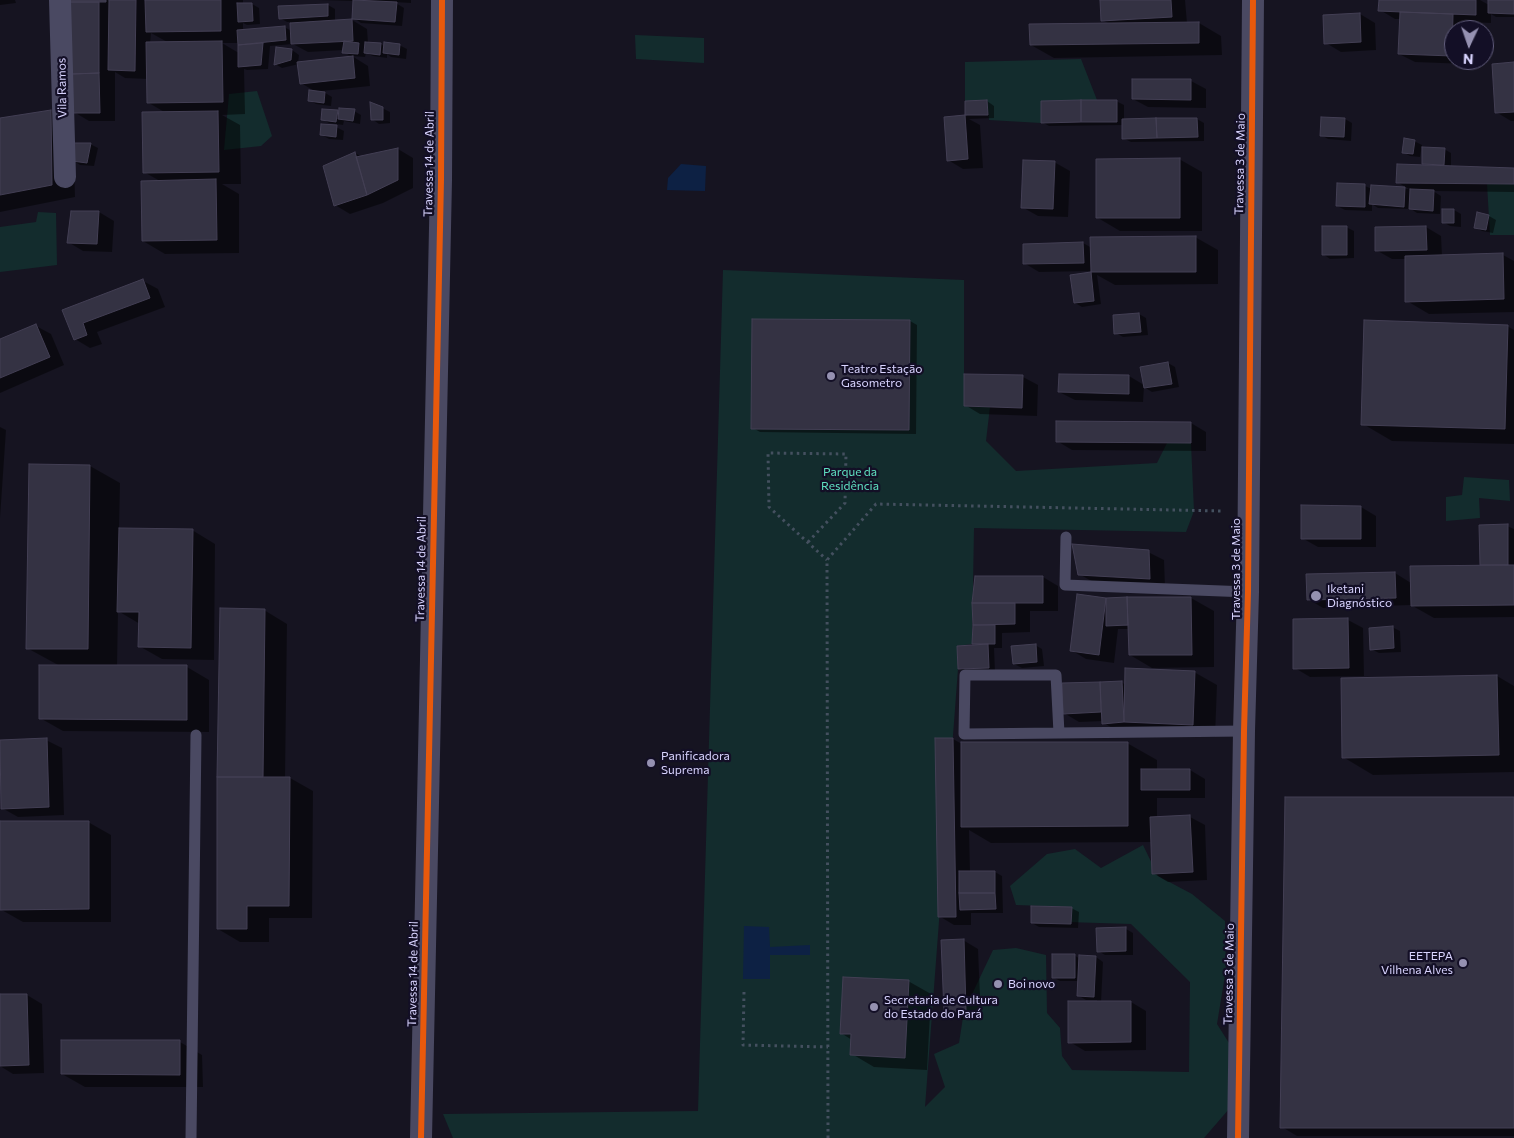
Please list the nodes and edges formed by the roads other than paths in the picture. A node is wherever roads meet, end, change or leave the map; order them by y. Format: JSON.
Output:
{"nodes":[{"id":1,"x":60,"y":0,"type":"edge"},
{"id":2,"x":442,"y":0,"type":"edge"},
{"id":3,"x":1253,"y":0,"type":"edge"},
{"id":4,"x":64,"y":176,"type":"dead end"},
{"id":5,"x":1066,"y":537,"type":"dead end"},
{"id":6,"x":1248,"y":592,"type":"junction"},
{"id":7,"x":1244,"y":731,"type":"junction"},
{"id":8,"x":1059,"y":733,"type":"junction"},
{"id":9,"x":196,"y":735,"type":"dead end"},
{"id":10,"x":191,"y":1138,"type":"edge"},
{"id":11,"x":421,"y":1138,"type":"edge"},
{"id":12,"x":1238,"y":1138,"type":"edge"}],
"edges":[{"from":1,"to":4,"type":"street","name":"Vila Ramos"},
{"from":2,"to":11,"type":"street","name":"Travessa 14 de Abril"},
{"from":3,"to":6,"type":"street","name":"Travessa 3 de Maio"},
{"from":5,"to":6,"type":"lane"},
{"from":6,"to":7,"type":"street","name":"Travessa 3 de Maio"},
{"from":7,"to":8,"type":"lane"},
{"from":7,"to":12,"type":"street","name":"Travessa 3 de Maio"},
{"from":8,"to":8,"type":"lane"},
{"from":9,"to":10,"type":"lane"}]}
